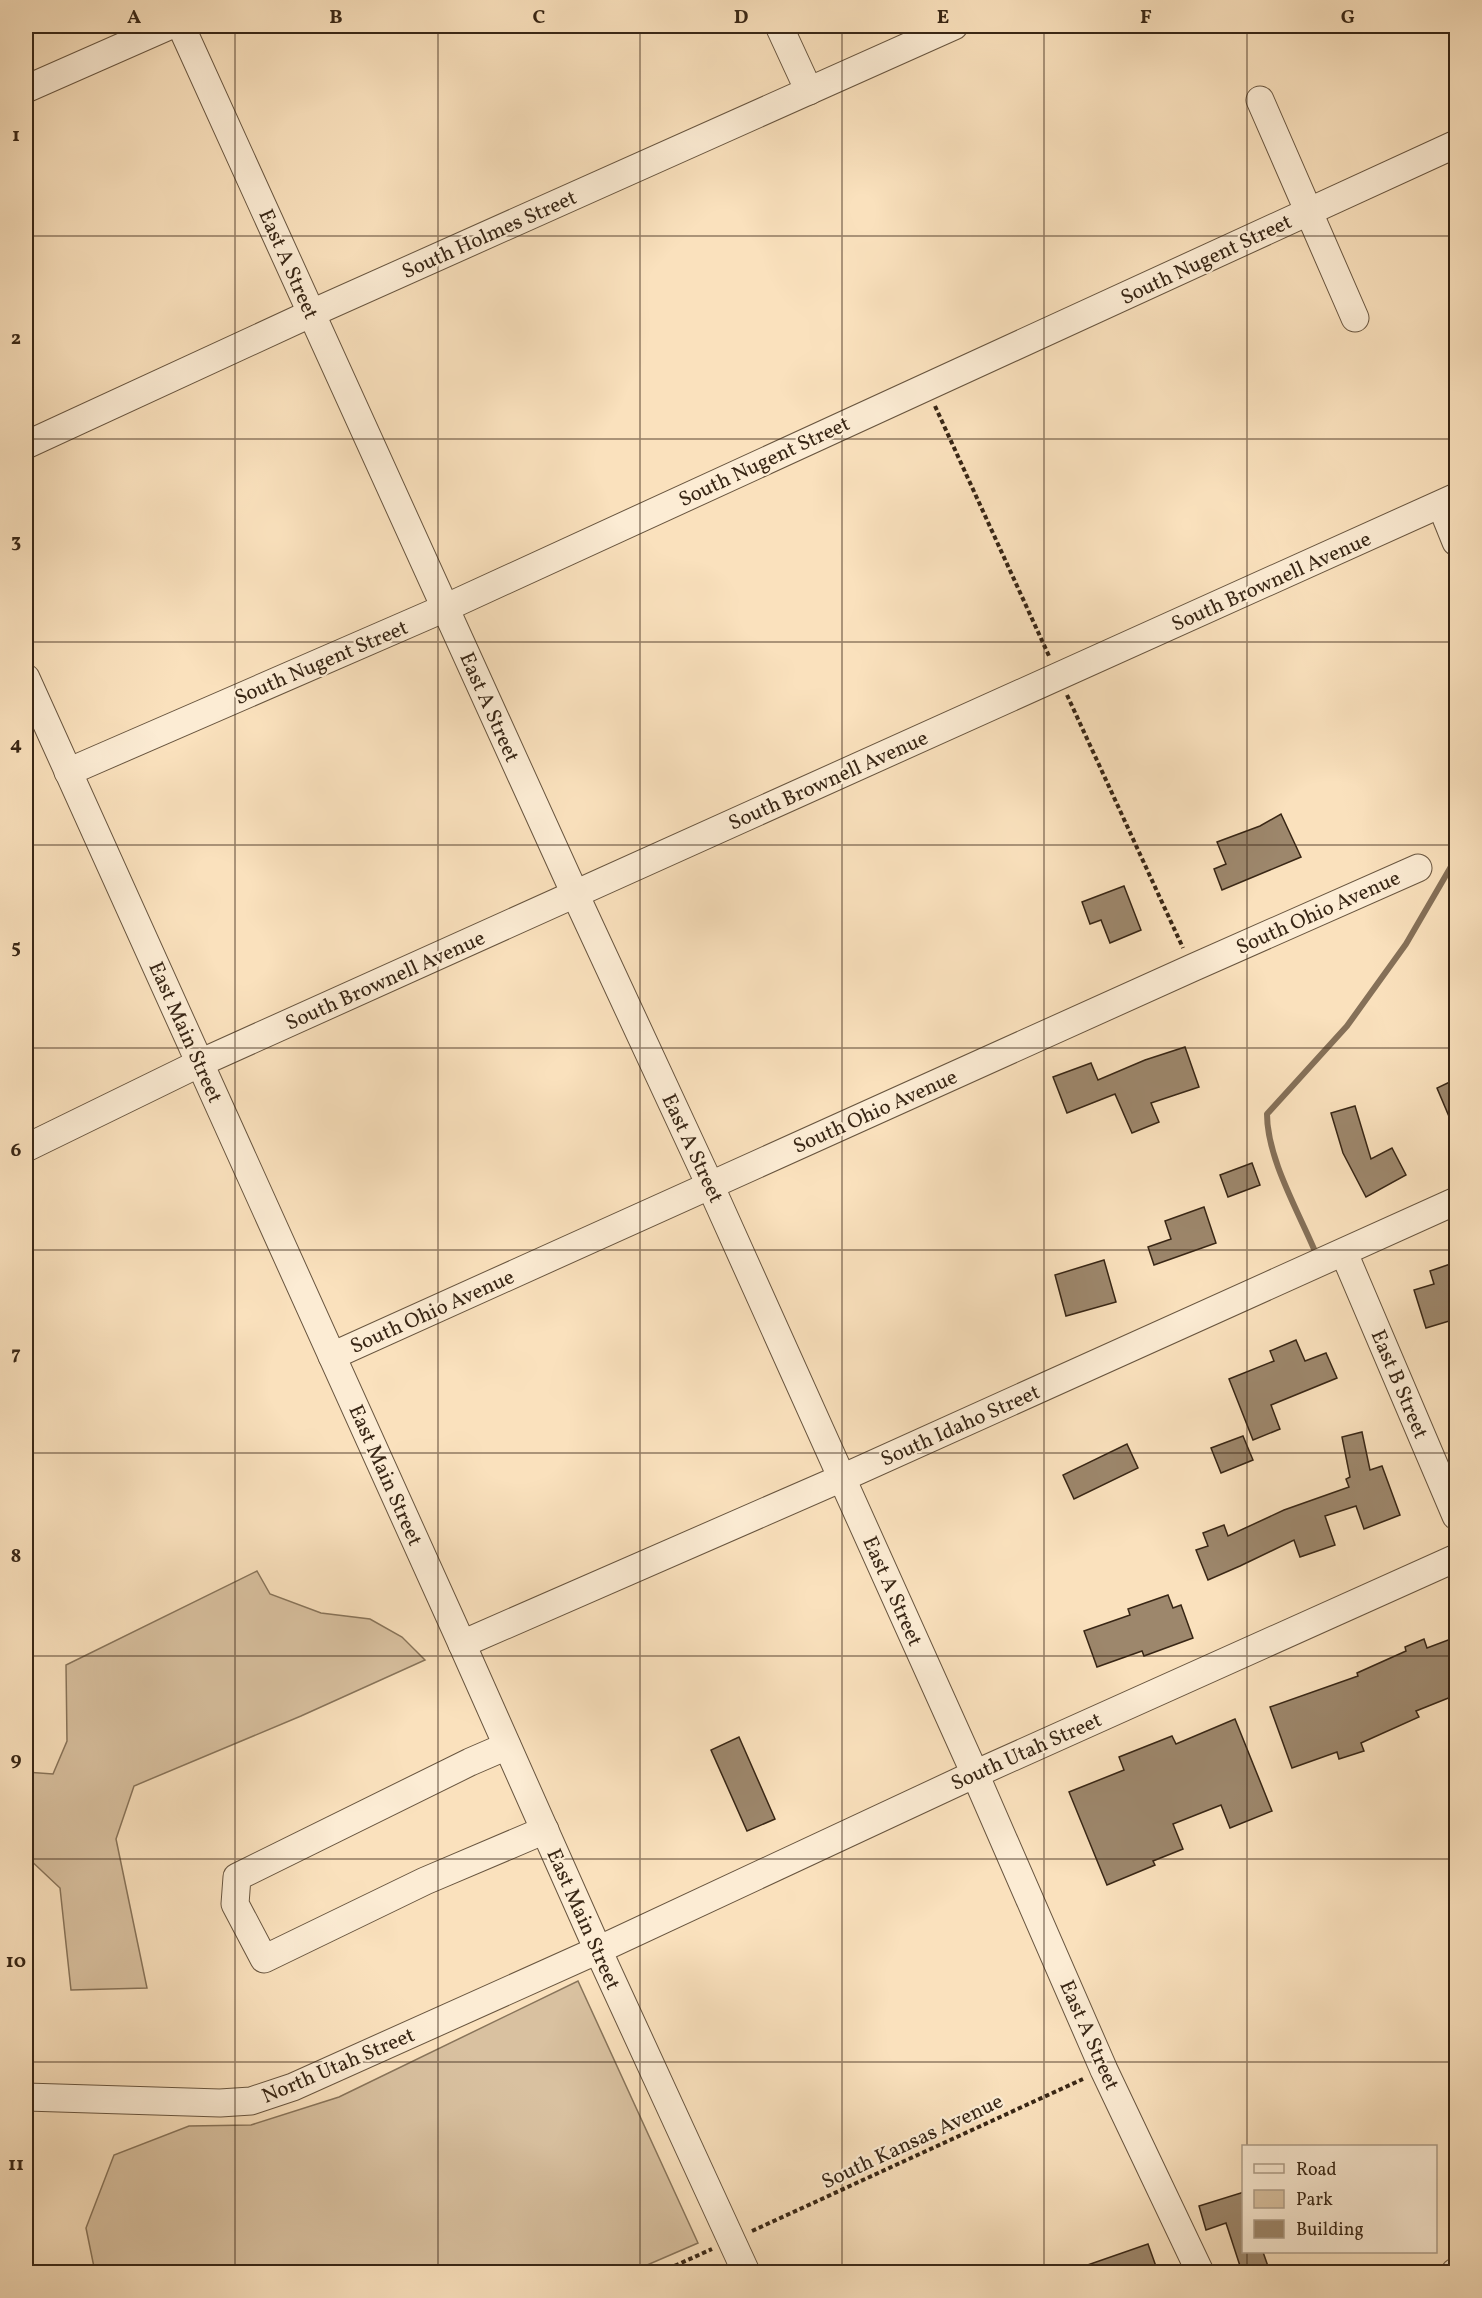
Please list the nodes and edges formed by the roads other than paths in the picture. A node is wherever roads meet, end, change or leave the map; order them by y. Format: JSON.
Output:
{"nodes":[{"id":1,"x":169,"y":26,"type":"edge"},
{"id":2,"x":181,"y":26,"type":"edge"},
{"id":3,"x":779,"y":26,"type":"edge"},
{"id":4,"x":954,"y":26,"type":"edge"},
{"id":5,"x":26,"y":89,"type":"edge"},
{"id":6,"x":809,"y":91,"type":"junction"},
{"id":7,"x":1260,"y":100,"type":"dead end"},
{"id":8,"x":1456,"y":144,"type":"edge"},
{"id":9,"x":1308,"y":212,"type":"junction"},
{"id":10,"x":312,"y":313,"type":"junction"},
{"id":11,"x":1355,"y":318,"type":"dead end"},
{"id":12,"x":26,"y":445,"type":"edge"},
{"id":13,"x":1448,"y":501,"type":"edge"},
{"id":14,"x":1456,"y":542,"type":"edge"},
{"id":15,"x":445,"y":608,"type":"junction"},
{"id":16,"x":26,"y":678,"type":"edge"},
{"id":17,"x":68,"y":772,"type":"junction"},
{"id":18,"x":1418,"y":868,"type":"dead end"},
{"id":19,"x":575,"y":894,"type":"junction"},
{"id":20,"x":200,"y":1063,"type":"junction"},
{"id":21,"x":26,"y":1148,"type":"edge"},
{"id":22,"x":710,"y":1185,"type":"junction"},
{"id":23,"x":1456,"y":1202,"type":"edge"},
{"id":24,"x":1344,"y":1252,"type":"junction"},
{"id":25,"x":332,"y":1356,"type":"junction"},
{"id":26,"x":842,"y":1478,"type":"junction"},
{"id":27,"x":1456,"y":1516,"type":"edge"},
{"id":28,"x":1456,"y":1558,"type":"edge"},
{"id":29,"x":462,"y":1644,"type":"junction"},
{"id":30,"x":507,"y":1746,"type":"junction"},
{"id":31,"x":975,"y":1774,"type":"junction"},
{"id":32,"x":545,"y":1830,"type":"junction"},
{"id":33,"x":598,"y":1950,"type":"junction"},
{"id":34,"x":26,"y":2097,"type":"edge"},
{"id":35,"x":746,"y":2272,"type":"edge"},
{"id":36,"x":1200,"y":2272,"type":"edge"}],
"edges":[{"from":1,"to":5,"type":"street"},
{"from":2,"to":10,"type":"street","name":"East A Street"},
{"from":3,"to":6,"type":"street"},
{"from":4,"to":6,"type":"street","name":"South Holmes Street"},
{"from":6,"to":10,"type":"street","name":"South Holmes Street"},
{"from":7,"to":9,"type":"street"},
{"from":8,"to":9,"type":"street","name":"South Nugent Street"},
{"from":9,"to":11,"type":"street"},
{"from":9,"to":15,"type":"street","name":"South Nugent Street"},
{"from":10,"to":12,"type":"street","name":"South Holmes Street"},
{"from":10,"to":15,"type":"street","name":"East A Street"},
{"from":13,"to":14,"type":"street"},
{"from":13,"to":19,"type":"street","name":"South Brownell Avenue"},
{"from":15,"to":17,"type":"street","name":"South Nugent Street"},
{"from":15,"to":19,"type":"street","name":"East A Street"},
{"from":16,"to":17,"type":"street","name":"East Main Street"},
{"from":17,"to":20,"type":"street","name":"East Main Street"},
{"from":18,"to":22,"type":"street","name":"South Ohio Avenue"},
{"from":19,"to":20,"type":"street","name":"South Brownell Avenue"},
{"from":19,"to":22,"type":"street","name":"East A Street"},
{"from":20,"to":21,"type":"street","name":"South Brownell Avenue"},
{"from":20,"to":25,"type":"street","name":"East Main Street"},
{"from":22,"to":25,"type":"street","name":"South Ohio Avenue"},
{"from":22,"to":26,"type":"street","name":"East A Street"},
{"from":23,"to":24,"type":"street","name":"South Idaho Street"},
{"from":24,"to":26,"type":"street","name":"South Idaho Street"},
{"from":24,"to":27,"type":"street","name":"East B Street"},
{"from":25,"to":29,"type":"street","name":"East Main Street"},
{"from":26,"to":29,"type":"street","name":"South Idaho Street"},
{"from":26,"to":31,"type":"street","name":"East A Street"},
{"from":28,"to":31,"type":"street","name":"South Utah Street"},
{"from":29,"to":30,"type":"street","name":"East Main Street"},
{"from":30,"to":32,"type":"street","name":"East Main Street"},
{"from":30,"to":32,"type":"street"},
{"from":31,"to":33,"type":"street","name":"South Utah Street"},
{"from":31,"to":36,"type":"street","name":"East A Street"},
{"from":32,"to":33,"type":"street","name":"East Main Street"},
{"from":33,"to":34,"type":"street","name":"North Utah Street"},
{"from":33,"to":35,"type":"street","name":"East Main Street"}]}
